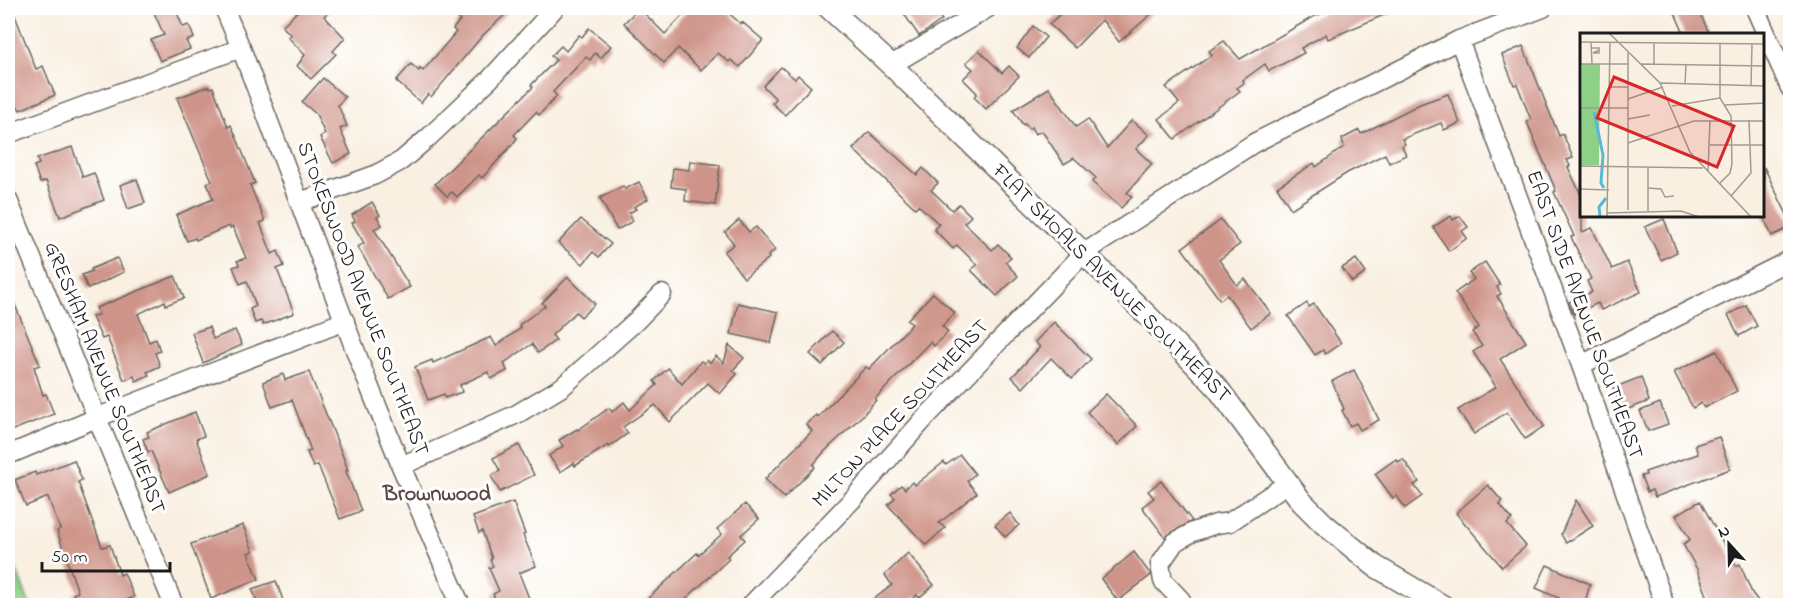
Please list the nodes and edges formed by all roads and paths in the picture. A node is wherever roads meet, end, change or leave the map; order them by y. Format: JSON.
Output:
{"nodes":[{"id":1,"x":224,"y":8,"type":"edge"},
{"id":2,"x":555,"y":8,"type":"edge"},
{"id":3,"x":829,"y":8,"type":"edge"},
{"id":4,"x":988,"y":8,"type":"edge"},
{"id":5,"x":1543,"y":8,"type":"edge"},
{"id":6,"x":1755,"y":8,"type":"edge"},
{"id":7,"x":1458,"y":40,"type":"junction"},
{"id":8,"x":241,"y":48,"type":"junction"},
{"id":9,"x":891,"y":65,"type":"junction"},
{"id":10,"x":1791,"y":88,"type":"edge"},
{"id":11,"x":8,"y":134,"type":"edge"},
{"id":12,"x":8,"y":200,"type":"edge"},
{"id":13,"x":300,"y":202,"type":"junction"},
{"id":14,"x":1084,"y":253,"type":"junction"},
{"id":15,"x":1791,"y":260,"type":"edge"},
{"id":16,"x":663,"y":294,"type":"dead end"},
{"id":17,"x":345,"y":321,"type":"junction"},
{"id":18,"x":1581,"y":364,"type":"junction"},
{"id":19,"x":96,"y":418,"type":"junction"},
{"id":20,"x":8,"y":455,"type":"edge"},
{"id":21,"x":401,"y":466,"type":"junction"},
{"id":22,"x":1288,"y":483,"type":"junction"},
{"id":23,"x":1181,"y":600,"type":"dead end"},
{"id":24,"x":174,"y":606,"type":"edge"},
{"id":25,"x":462,"y":606,"type":"edge"},
{"id":26,"x":750,"y":606,"type":"edge"},
{"id":27,"x":1443,"y":606,"type":"edge"},
{"id":28,"x":1665,"y":606,"type":"edge"}],
"edges":[{"from":1,"to":8,"type":"street","name":"STOKESWOOD AVENUE SOUTHEAST"},
{"from":2,"to":13,"type":"street"},
{"from":3,"to":9,"type":"street","name":"FLAT SHOALS AVENUE SOUTHEAST"},
{"from":4,"to":9,"type":"street"},
{"from":5,"to":7,"type":"street","name":"MILTON PLACE SOUTHEAST"},
{"from":6,"to":10,"type":"street"},
{"from":7,"to":14,"type":"street","name":"MILTON PLACE SOUTHEAST"},
{"from":7,"to":18,"type":"street","name":"EAST SIDE AVENUE SOUTHEAST"},
{"from":8,"to":11,"type":"street"},
{"from":8,"to":13,"type":"street","name":"STOKESWOOD AVENUE SOUTHEAST"},
{"from":9,"to":14,"type":"street","name":"FLAT SHOALS AVENUE SOUTHEAST"},
{"from":12,"to":19,"type":"street","name":"GRESHAM AVENUE SOUTHEAST"},
{"from":13,"to":17,"type":"street","name":"STOKESWOOD AVENUE SOUTHEAST"},
{"from":14,"to":22,"type":"street","name":"FLAT SHOALS AVENUE SOUTHEAST"},
{"from":14,"to":26,"type":"street","name":"MILTON PLACE SOUTHEAST"},
{"from":15,"to":18,"type":"street"},
{"from":16,"to":21,"type":"street"},
{"from":17,"to":19,"type":"street"},
{"from":17,"to":21,"type":"street","name":"STOKESWOOD AVENUE SOUTHEAST"},
{"from":18,"to":28,"type":"street","name":"EAST SIDE AVENUE SOUTHEAST"},
{"from":19,"to":20,"type":"street"},
{"from":19,"to":24,"type":"street","name":"GRESHAM AVENUE SOUTHEAST"},
{"from":21,"to":25,"type":"street","name":"STOKESWOOD AVENUE SOUTHEAST"},
{"from":22,"to":23,"type":"street"},
{"from":22,"to":27,"type":"street","name":"FLAT SHOALS AVENUE SOUTHEAST"}]}
